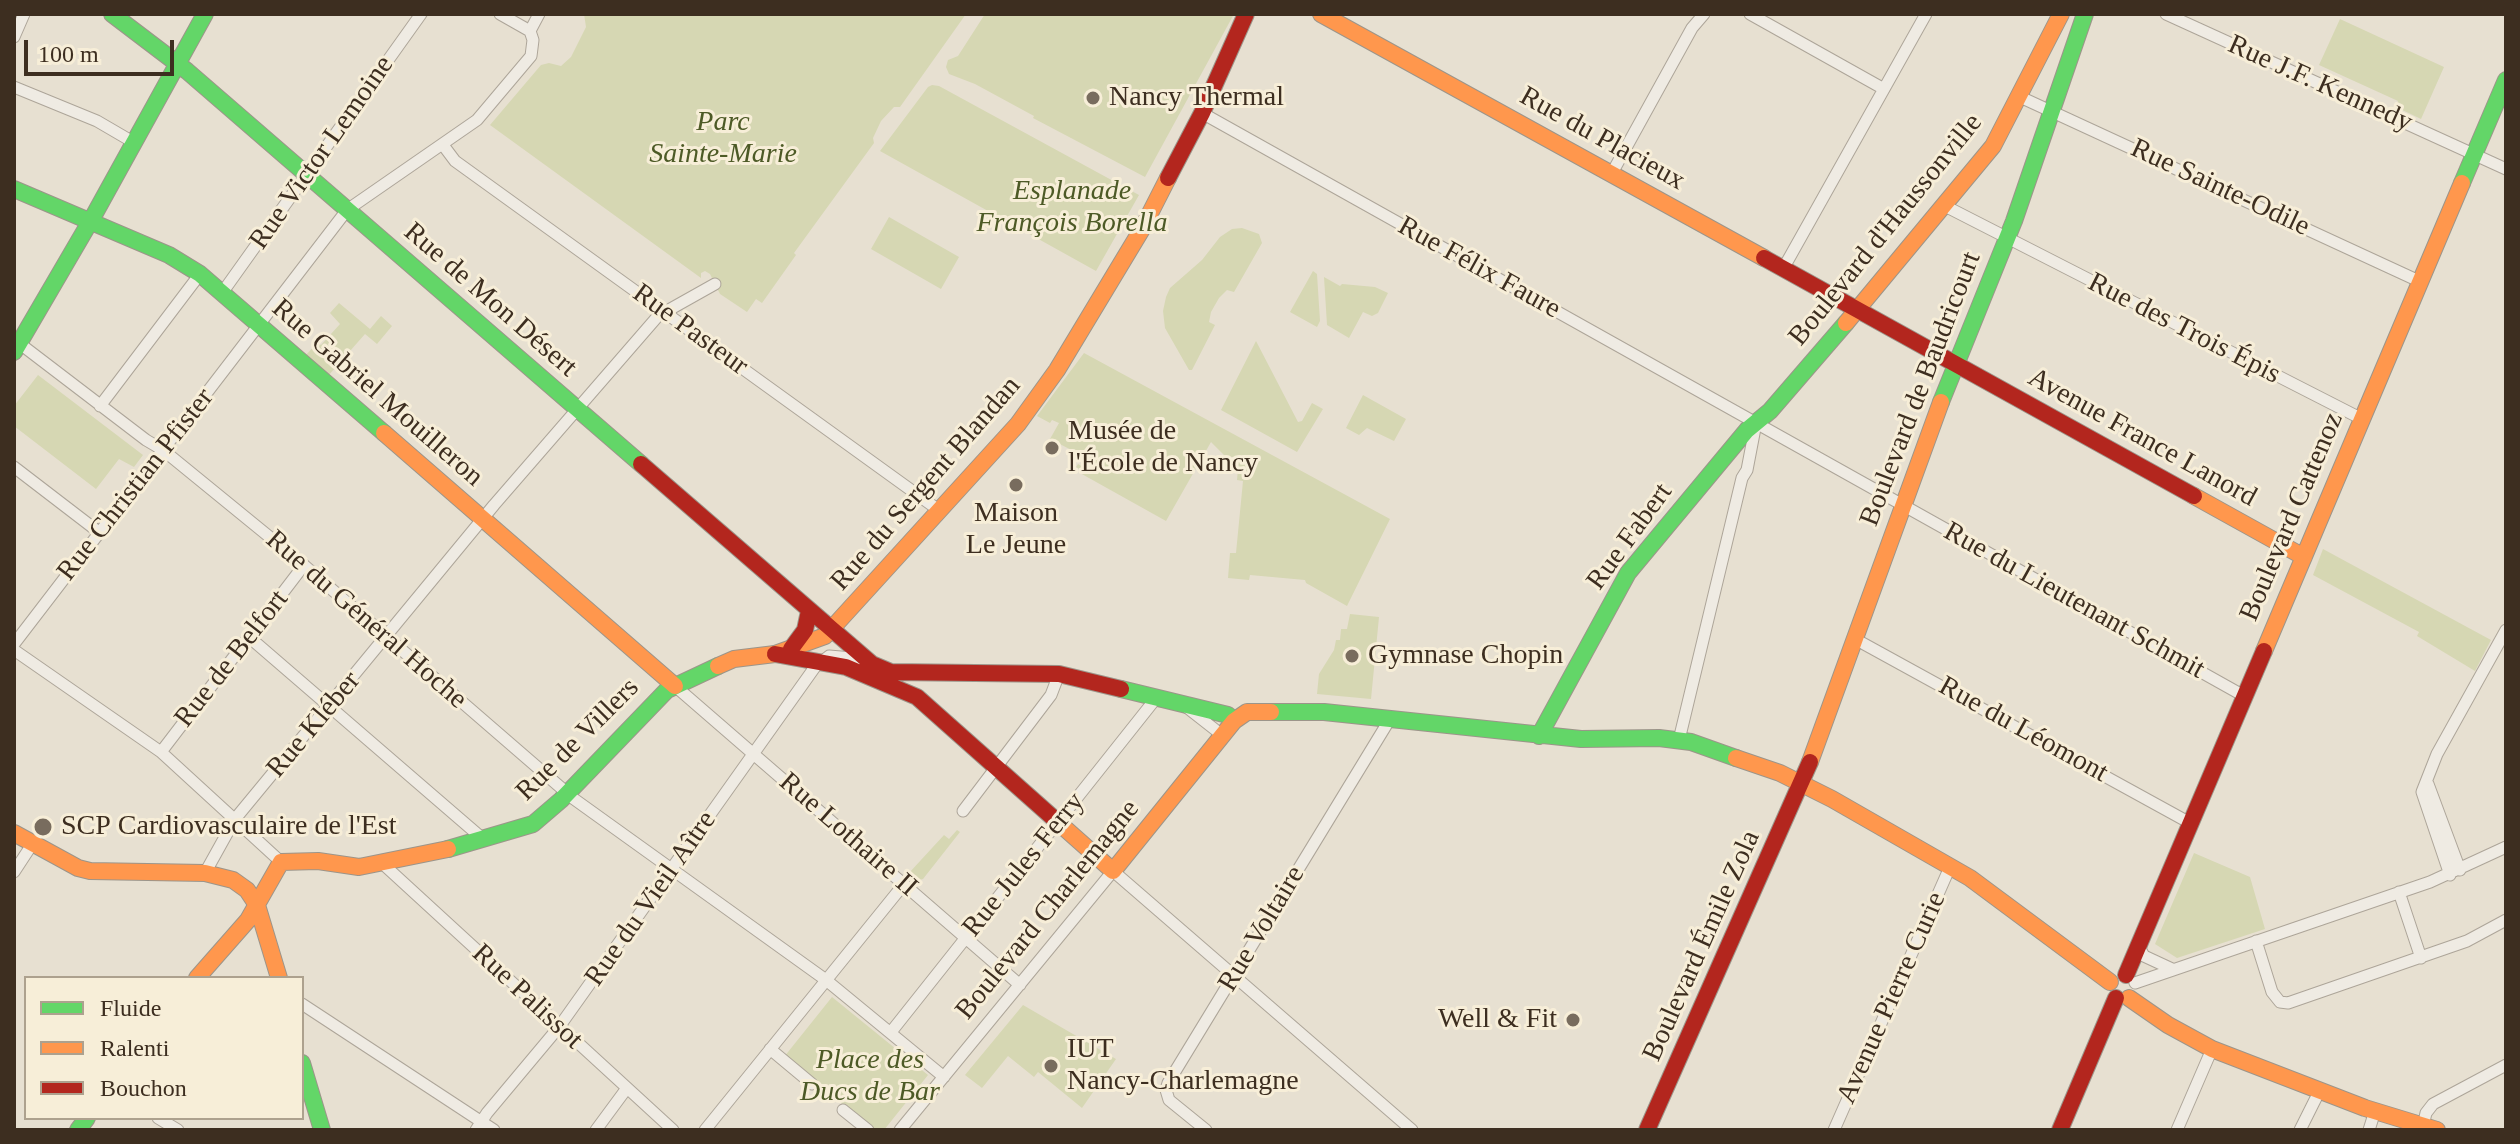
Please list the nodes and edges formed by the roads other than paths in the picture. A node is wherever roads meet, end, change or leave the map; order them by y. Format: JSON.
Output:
{"nodes":[{"id":1,"x":24,"y":14,"type":"edge"},
{"id":2,"x":112,"y":14,"type":"edge"},
{"id":3,"x":205,"y":14,"type":"edge"},
{"id":4,"x":421,"y":14,"type":"edge"},
{"id":5,"x":500,"y":14,"type":"edge"},
{"id":6,"x":539,"y":14,"type":"edge"},
{"id":7,"x":1246,"y":14,"type":"edge"},
{"id":8,"x":1321,"y":14,"type":"edge"},
{"id":9,"x":1704,"y":14,"type":"edge"},
{"id":10,"x":1750,"y":14,"type":"edge"},
{"id":11,"x":1926,"y":14,"type":"edge"},
{"id":12,"x":2061,"y":14,"type":"edge"},
{"id":13,"x":2085,"y":14,"type":"edge"},
{"id":14,"x":2166,"y":14,"type":"edge"},
{"id":15,"x":530,"y":31,"type":"junction"},
{"id":16,"x":14,"y":37,"type":"edge"},
{"id":17,"x":178,"y":63,"type":"junction"},
{"id":18,"x":2506,"y":80,"type":"edge"},
{"id":19,"x":14,"y":87,"type":"edge"},
{"id":20,"x":1884,"y":89,"type":"junction"},
{"id":21,"x":2018,"y":96,"type":"junction"},
{"id":22,"x":2052,"y":110,"type":"junction"},
{"id":23,"x":1202,"y":113,"type":"junction"},
{"id":24,"x":128,"y":139,"type":"junction"},
{"id":25,"x":443,"y":145,"type":"junction"},
{"id":26,"x":2474,"y":154,"type":"junction"},
{"id":27,"x":2506,"y":169,"type":"edge"},
{"id":28,"x":1612,"y":173,"type":"junction"},
{"id":29,"x":307,"y":175,"type":"junction"},
{"id":30,"x":14,"y":189,"type":"edge"},
{"id":31,"x":1945,"y":206,"type":"junction"},
{"id":32,"x":347,"y":210,"type":"junction"},
{"id":33,"x":91,"y":221,"type":"junction"},
{"id":34,"x":2006,"y":239,"type":"junction"},
{"id":35,"x":1783,"y":269,"type":"junction"},
{"id":36,"x":200,"y":274,"type":"junction"},
{"id":37,"x":2421,"y":282,"type":"junction"},
{"id":38,"x":715,"y":284,"type":"dead end"},
{"id":39,"x":222,"y":293,"type":"junction"},
{"id":40,"x":1857,"y":309,"type":"junction"},
{"id":41,"x":665,"y":312,"type":"junction"},
{"id":42,"x":258,"y":325,"type":"junction"},
{"id":43,"x":16,"y":348,"type":"edge"},
{"id":44,"x":1955,"y":364,"type":"junction"},
{"id":45,"x":100,"y":406,"type":"junction"},
{"id":46,"x":577,"y":409,"type":"junction"},
{"id":47,"x":2362,"y":419,"type":"junction"},
{"id":48,"x":1756,"y":423,"type":"junction"},
{"id":49,"x":163,"y":450,"type":"junction"},
{"id":50,"x":1728,"y":453,"type":"junction"},
{"id":51,"x":14,"y":467,"type":"edge"},
{"id":52,"x":1742,"y":478,"type":"junction"},
{"id":53,"x":1903,"y":506,"type":"junction"},
{"id":54,"x":940,"y":511,"type":"junction"},
{"id":55,"x":482,"y":519,"type":"junction"},
{"id":56,"x":100,"y":533,"type":"junction"},
{"id":57,"x":2304,"y":557,"type":"junction"},
{"id":58,"x":304,"y":565,"type":"junction"},
{"id":59,"x":809,"y":611,"type":"junction"},
{"id":60,"x":831,"y":630,"type":"junction"},
{"id":61,"x":2506,"y":630,"type":"edge"},
{"id":62,"x":249,"y":637,"type":"junction"},
{"id":63,"x":387,"y":637,"type":"junction"},
{"id":64,"x":1855,"y":639,"type":"junction"},
{"id":65,"x":14,"y":644,"type":"edge"},
{"id":66,"x":14,"y":650,"type":"edge"},
{"id":67,"x":783,"y":652,"type":"junction"},
{"id":68,"x":864,"y":659,"type":"junction"},
{"id":69,"x":819,"y":663,"type":"junction"},
{"id":70,"x":929,"y":674,"type":"junction"},
{"id":71,"x":1059,"y":674,"type":"junction"},
{"id":72,"x":675,"y":686,"type":"junction"},
{"id":73,"x":2244,"y":696,"type":"junction"},
{"id":74,"x":917,"y":697,"type":"junction"},
{"id":75,"x":1157,"y":697,"type":"junction"},
{"id":76,"x":1184,"y":704,"type":"junction"},
{"id":77,"x":330,"y":706,"type":"junction"},
{"id":78,"x":1390,"y":719,"type":"junction"},
{"id":79,"x":1234,"y":721,"type":"junction"},
{"id":80,"x":1222,"y":735,"type":"junction"},
{"id":81,"x":1539,"y":736,"type":"junction"},
{"id":82,"x":1679,"y":740,"type":"junction"},
{"id":83,"x":161,"y":752,"type":"junction"},
{"id":84,"x":753,"y":753,"type":"junction"},
{"id":85,"x":996,"y":767,"type":"junction"},
{"id":86,"x":1803,"y":783,"type":"junction"},
{"id":87,"x":568,"y":793,"type":"junction"},
{"id":88,"x":963,"y":811,"type":"dead end"},
{"id":89,"x":235,"y":819,"type":"junction"},
{"id":90,"x":1059,"y":822,"type":"junction"},
{"id":91,"x":2190,"y":823,"type":"junction"},
{"id":92,"x":14,"y":833,"type":"edge"},
{"id":93,"x":483,"y":839,"type":"junction"},
{"id":94,"x":33,"y":843,"type":"junction"},
{"id":95,"x":2506,"y":847,"type":"edge"},
{"id":96,"x":281,"y":862,"type":"junction"},
{"id":97,"x":383,"y":864,"type":"junction"},
{"id":98,"x":1950,"y":867,"type":"junction"},
{"id":99,"x":673,"y":870,"type":"junction"},
{"id":100,"x":1113,"y":871,"type":"junction"},
{"id":101,"x":14,"y":872,"type":"edge"},
{"id":102,"x":2455,"y":872,"type":"junction"},
{"id":103,"x":205,"y":873,"type":"junction"},
{"id":104,"x":904,"y":884,"type":"junction"},
{"id":105,"x":2399,"y":892,"type":"junction"},
{"id":106,"x":257,"y":905,"type":"junction"},
{"id":107,"x":2506,"y":920,"type":"edge"},
{"id":108,"x":966,"y":938,"type":"junction"},
{"id":109,"x":2256,"y":941,"type":"junction"},
{"id":110,"x":2139,"y":947,"type":"junction"},
{"id":111,"x":2421,"y":958,"type":"junction"},
{"id":112,"x":2172,"y":969,"type":"junction"},
{"id":113,"x":199,"y":976,"type":"edge"},
{"id":114,"x":278,"y":976,"type":"edge"},
{"id":115,"x":1235,"y":976,"type":"junction"},
{"id":116,"x":826,"y":980,"type":"junction"},
{"id":117,"x":1020,"y":985,"type":"junction"},
{"id":118,"x":2123,"y":987,"type":"junction"},
{"id":119,"x":304,"y":1005,"type":"edge"},
{"id":120,"x":559,"y":1027,"type":"junction"},
{"id":121,"x":891,"y":1032,"type":"junction"},
{"id":122,"x":770,"y":1049,"type":"junction"},
{"id":123,"x":2212,"y":1049,"type":"junction"},
{"id":124,"x":2506,"y":1065,"type":"edge"},
{"id":125,"x":304,"y":1070,"type":"edge"},
{"id":126,"x":944,"y":1077,"type":"junction"},
{"id":127,"x":812,"y":1084,"type":"dead end"},
{"id":128,"x":627,"y":1088,"type":"junction"},
{"id":129,"x":2319,"y":1092,"type":"junction"},
{"id":130,"x":843,"y":1110,"type":"dead end"},
{"id":131,"x":2375,"y":1111,"type":"junction"},
{"id":132,"x":479,"y":1125,"type":"edge"},
{"id":133,"x":2430,"y":1128,"type":"edge"},
{"id":134,"x":322,"y":1130,"type":"edge"},
{"id":135,"x":494,"y":1130,"type":"edge"},
{"id":136,"x":596,"y":1130,"type":"edge"},
{"id":137,"x":673,"y":1130,"type":"edge"},
{"id":138,"x":705,"y":1130,"type":"edge"},
{"id":139,"x":868,"y":1130,"type":"edge"},
{"id":140,"x":900,"y":1130,"type":"edge"},
{"id":141,"x":1206,"y":1130,"type":"edge"},
{"id":142,"x":1412,"y":1130,"type":"edge"},
{"id":143,"x":1647,"y":1130,"type":"edge"},
{"id":144,"x":1834,"y":1130,"type":"edge"},
{"id":145,"x":2060,"y":1130,"type":"edge"},
{"id":146,"x":2177,"y":1130,"type":"edge"},
{"id":147,"x":2300,"y":1130,"type":"edge"},
{"id":148,"x":2369,"y":1130,"type":"edge"}],
"edges":[{"from":1,"to":16,"type":"street"},
{"from":2,"to":17,"type":"street","name":"Rue de Mon Désert"},
{"from":3,"to":17,"type":"street"},
{"from":4,"to":29,"type":"street","name":"Rue Victor Lemoine"},
{"from":5,"to":15,"type":"street"},
{"from":6,"to":15,"type":"street","name":"Rue Christian Pfister"},
{"from":7,"to":23,"type":"street"},
{"from":8,"to":28,"type":"street","name":"Rue du Placieux"},
{"from":9,"to":28,"type":"street"},
{"from":10,"to":20,"type":"street"},
{"from":11,"to":20,"type":"street"},
{"from":12,"to":21,"type":"street","name":"Boulevard d'Haussonville"},
{"from":13,"to":22,"type":"street","name":"Boulevard de Baudricourt"},
{"from":14,"to":26,"type":"street","name":"Rue J.F. Kennedy"},
{"from":15,"to":25,"type":"street","name":"Rue Christian Pfister"},
{"from":17,"to":24,"type":"street"},
{"from":17,"to":29,"type":"street","name":"Rue de Mon Désert"},
{"from":18,"to":26,"type":"street","name":"Boulevard Cattenoz"},
{"from":19,"to":24,"type":"street"},
{"from":20,"to":35,"type":"street"},
{"from":21,"to":22,"type":"street","name":"Rue Sainte-Odile"},
{"from":21,"to":31,"type":"street","name":"Boulevard d'Haussonville"},
{"from":22,"to":34,"type":"street","name":"Boulevard de Baudricourt"},
{"from":22,"to":37,"type":"street","name":"Rue Sainte-Odile"},
{"from":23,"to":48,"type":"street","name":"Rue Félix Faure"},
{"from":23,"to":54,"type":"street","name":"Rue du Sergent Blandan"},
{"from":24,"to":33,"type":"street"},
{"from":25,"to":32,"type":"street","name":"Rue Christian Pfister"},
{"from":25,"to":41,"type":"street","name":"Rue Pasteur"},
{"from":26,"to":27,"type":"street","name":"Rue J.F. Kennedy"},
{"from":26,"to":37,"type":"street","name":"Boulevard Cattenoz"},
{"from":28,"to":35,"type":"street","name":"Rue du Placieux"},
{"from":29,"to":32,"type":"street","name":"Rue de Mon Désert"},
{"from":29,"to":39,"type":"street","name":"Rue Victor Lemoine"},
{"from":30,"to":33,"type":"street","name":"Rue Gabriel Mouilleron"},
{"from":31,"to":34,"type":"street","name":"Rue des Trois Épis"},
{"from":31,"to":40,"type":"street","name":"Boulevard d'Haussonville"},
{"from":32,"to":42,"type":"street","name":"Rue Christian Pfister"},
{"from":32,"to":46,"type":"street","name":"Rue de Mon Désert"},
{"from":33,"to":36,"type":"street","name":"Rue Gabriel Mouilleron"},
{"from":33,"to":43,"type":"street"},
{"from":34,"to":44,"type":"street","name":"Boulevard de Baudricourt"},
{"from":34,"to":47,"type":"street","name":"Rue des Trois Épis"},
{"from":35,"to":40,"type":"street","name":"Rue du Placieux"},
{"from":36,"to":39,"type":"street","name":"Rue Gabriel Mouilleron"},
{"from":36,"to":45,"type":"street"},
{"from":37,"to":47,"type":"street","name":"Boulevard Cattenoz"},
{"from":38,"to":41,"type":"street","name":"Rue Kléber"},
{"from":39,"to":42,"type":"street","name":"Rue Gabriel Mouilleron"},
{"from":40,"to":44,"type":"street","name":"Avenue France Lanord"},
{"from":40,"to":48,"type":"street","name":"Boulevard d'Haussonville"},
{"from":41,"to":46,"type":"street","name":"Rue Kléber"},
{"from":41,"to":54,"type":"street","name":"Rue Pasteur"},
{"from":42,"to":49,"type":"street","name":"Rue Christian Pfister"},
{"from":42,"to":55,"type":"street","name":"Rue Gabriel Mouilleron"},
{"from":43,"to":45,"type":"street","name":"Rue du Général Hoche"},
{"from":44,"to":53,"type":"street","name":"Boulevard de Baudricourt"},
{"from":44,"to":57,"type":"street","name":"Avenue France Lanord"},
{"from":45,"to":49,"type":"street","name":"Rue du Général Hoche"},
{"from":46,"to":55,"type":"street","name":"Rue Kléber"},
{"from":46,"to":59,"type":"street","name":"Rue de Mon Désert"},
{"from":47,"to":57,"type":"street","name":"Boulevard Cattenoz"},
{"from":48,"to":50,"type":"street","name":"Rue Fabert"},
{"from":48,"to":52,"type":"street"},
{"from":48,"to":53,"type":"street","name":"Rue Félix Faure"},
{"from":49,"to":56,"type":"street","name":"Rue Christian Pfister"},
{"from":49,"to":58,"type":"street","name":"Rue du Général Hoche"},
{"from":50,"to":52,"type":"street"},
{"from":50,"to":81,"type":"street","name":"Rue Fabert"},
{"from":51,"to":56,"type":"street"},
{"from":52,"to":82,"type":"street"},
{"from":53,"to":64,"type":"street","name":"Boulevard de Baudricourt"},
{"from":53,"to":73,"type":"street","name":"Rue du Lieutenant Schmit"},
{"from":54,"to":60,"type":"street","name":"Rue du Sergent Blandan"},
{"from":55,"to":63,"type":"street","name":"Rue Kléber"},
{"from":55,"to":72,"type":"street","name":"Rue Gabriel Mouilleron"},
{"from":56,"to":65,"type":"street","name":"Rue Christian Pfister"},
{"from":57,"to":73,"type":"street","name":"Boulevard Cattenoz"},
{"from":58,"to":62,"type":"street","name":"Rue de Belfort"},
{"from":58,"to":63,"type":"street","name":"Rue du Général Hoche"},
{"from":59,"to":60,"type":"street","name":"Rue de Mon Désert"},
{"from":59,"to":67,"type":"street"},
{"from":60,"to":67,"type":"street","name":"Rue de Villers"},
{"from":60,"to":68,"type":"street","name":"Rue de Mon Désert"},
{"from":61,"to":102,"type":"street"},
{"from":62,"to":77,"type":"street"},
{"from":62,"to":83,"type":"street","name":"Rue de Belfort"},
{"from":63,"to":77,"type":"street","name":"Rue Kléber"},
{"from":63,"to":87,"type":"street","name":"Rue du Général Hoche"},
{"from":64,"to":86,"type":"street","name":"Boulevard de Baudricourt"},
{"from":64,"to":91,"type":"street","name":"Rue du Léomont"},
{"from":66,"to":83,"type":"street"},
{"from":67,"to":69,"type":"street"},
{"from":67,"to":72,"type":"street","name":"Rue de Villers"},
{"from":68,"to":69,"type":"street"},
{"from":68,"to":70,"type":"street","name":"Rue de Mon Désert"},
{"from":69,"to":74,"type":"street"},
{"from":69,"to":84,"type":"street","name":"Rue du Vieil Aître"},
{"from":70,"to":71,"type":"street"},
{"from":70,"to":74,"type":"street"},
{"from":71,"to":75,"type":"street"},
{"from":71,"to":85,"type":"street"},
{"from":72,"to":84,"type":"street","name":"Rue Lothaire II"},
{"from":72,"to":87,"type":"street","name":"Rue de Villers"},
{"from":73,"to":91,"type":"street","name":"Boulevard Cattenoz"},
{"from":74,"to":85,"type":"street"},
{"from":75,"to":76,"type":"street"},
{"from":75,"to":90,"type":"street","name":"Rue Jules Ferry"},
{"from":76,"to":79,"type":"street"},
{"from":76,"to":80,"type":"street"},
{"from":77,"to":89,"type":"street","name":"Rue Kléber"},
{"from":77,"to":93,"type":"street"},
{"from":78,"to":79,"type":"street"},
{"from":78,"to":81,"type":"street"},
{"from":78,"to":115,"type":"street","name":"Rue Voltaire"},
{"from":79,"to":80,"type":"street","name":"Boulevard Charlemagne"},
{"from":80,"to":100,"type":"street","name":"Boulevard Charlemagne"},
{"from":81,"to":82,"type":"street"},
{"from":82,"to":86,"type":"street"},
{"from":83,"to":89,"type":"street"},
{"from":84,"to":99,"type":"street","name":"Rue du Vieil Aître"},
{"from":84,"to":104,"type":"street","name":"Rue Lothaire II"},
{"from":85,"to":88,"type":"street"},
{"from":85,"to":90,"type":"street"},
{"from":86,"to":98,"type":"street"},
{"from":86,"to":143,"type":"street","name":"Boulevard Émile Zola"},
{"from":87,"to":93,"type":"street","name":"Rue de Villers"},
{"from":87,"to":99,"type":"street","name":"Rue du Général Hoche"},
{"from":89,"to":96,"type":"street"},
{"from":89,"to":103,"type":"street","name":"Rue Kléber"},
{"from":90,"to":100,"type":"street"},
{"from":90,"to":108,"type":"street","name":"Rue Jules Ferry"},
{"from":91,"to":110,"type":"street","name":"Boulevard Cattenoz"},
{"from":92,"to":94,"type":"street"},
{"from":93,"to":97,"type":"street","name":"Rue de Villers"},
{"from":94,"to":101,"type":"street"},
{"from":94,"to":103,"type":"street"},
{"from":95,"to":102,"type":"street"},
{"from":96,"to":97,"type":"street","name":"Rue de Villers"},
{"from":96,"to":106,"type":"street"},
{"from":97,"to":120,"type":"street","name":"Rue Palissot"},
{"from":98,"to":118,"type":"street"},
{"from":98,"to":144,"type":"street","name":"Avenue Pierre Curie"},
{"from":99,"to":116,"type":"street","name":"Rue du Général Hoche"},
{"from":99,"to":120,"type":"street","name":"Rue du Vieil Aître"},
{"from":100,"to":115,"type":"street"},
{"from":100,"to":117,"type":"street","name":"Boulevard Charlemagne"},
{"from":102,"to":105,"type":"street"},
{"from":103,"to":106,"type":"street"},
{"from":104,"to":108,"type":"street","name":"Rue Lothaire II"},
{"from":104,"to":116,"type":"street"},
{"from":105,"to":109,"type":"street"},
{"from":105,"to":111,"type":"street"},
{"from":106,"to":113,"type":"street"},
{"from":106,"to":114,"type":"street"},
{"from":107,"to":111,"type":"street"},
{"from":108,"to":117,"type":"street","name":"Rue Lothaire II"},
{"from":108,"to":121,"type":"street","name":"Rue Jules Ferry"},
{"from":109,"to":111,"type":"street"},
{"from":109,"to":112,"type":"street"},
{"from":110,"to":112,"type":"street"},
{"from":110,"to":118,"type":"street","name":"Boulevard Cattenoz"},
{"from":112,"to":118,"type":"street"},
{"from":115,"to":141,"type":"street","name":"Rue Voltaire"},
{"from":115,"to":142,"type":"street"},
{"from":116,"to":121,"type":"street"},
{"from":116,"to":122,"type":"street"},
{"from":117,"to":126,"type":"street","name":"Boulevard Charlemagne"},
{"from":118,"to":123,"type":"street"},
{"from":118,"to":145,"type":"street","name":"Boulevard Cattenoz"},
{"from":119,"to":132,"type":"street"},
{"from":120,"to":128,"type":"street","name":"Rue Palissot"},
{"from":120,"to":132,"type":"street","name":"Rue du Vieil Aître"},
{"from":121,"to":126,"type":"street"},
{"from":122,"to":127,"type":"street"},
{"from":122,"to":138,"type":"street"},
{"from":123,"to":129,"type":"street"},
{"from":123,"to":146,"type":"street"},
{"from":124,"to":133,"type":"street"},
{"from":125,"to":134,"type":"street"},
{"from":126,"to":140,"type":"street","name":"Boulevard Charlemagne"},
{"from":128,"to":136,"type":"street"},
{"from":128,"to":137,"type":"street","name":"Rue Palissot"},
{"from":129,"to":131,"type":"street"},
{"from":129,"to":147,"type":"street"},
{"from":130,"to":139,"type":"street"},
{"from":131,"to":133,"type":"street"},
{"from":131,"to":148,"type":"street"},
{"from":132,"to":135,"type":"street"}]}
